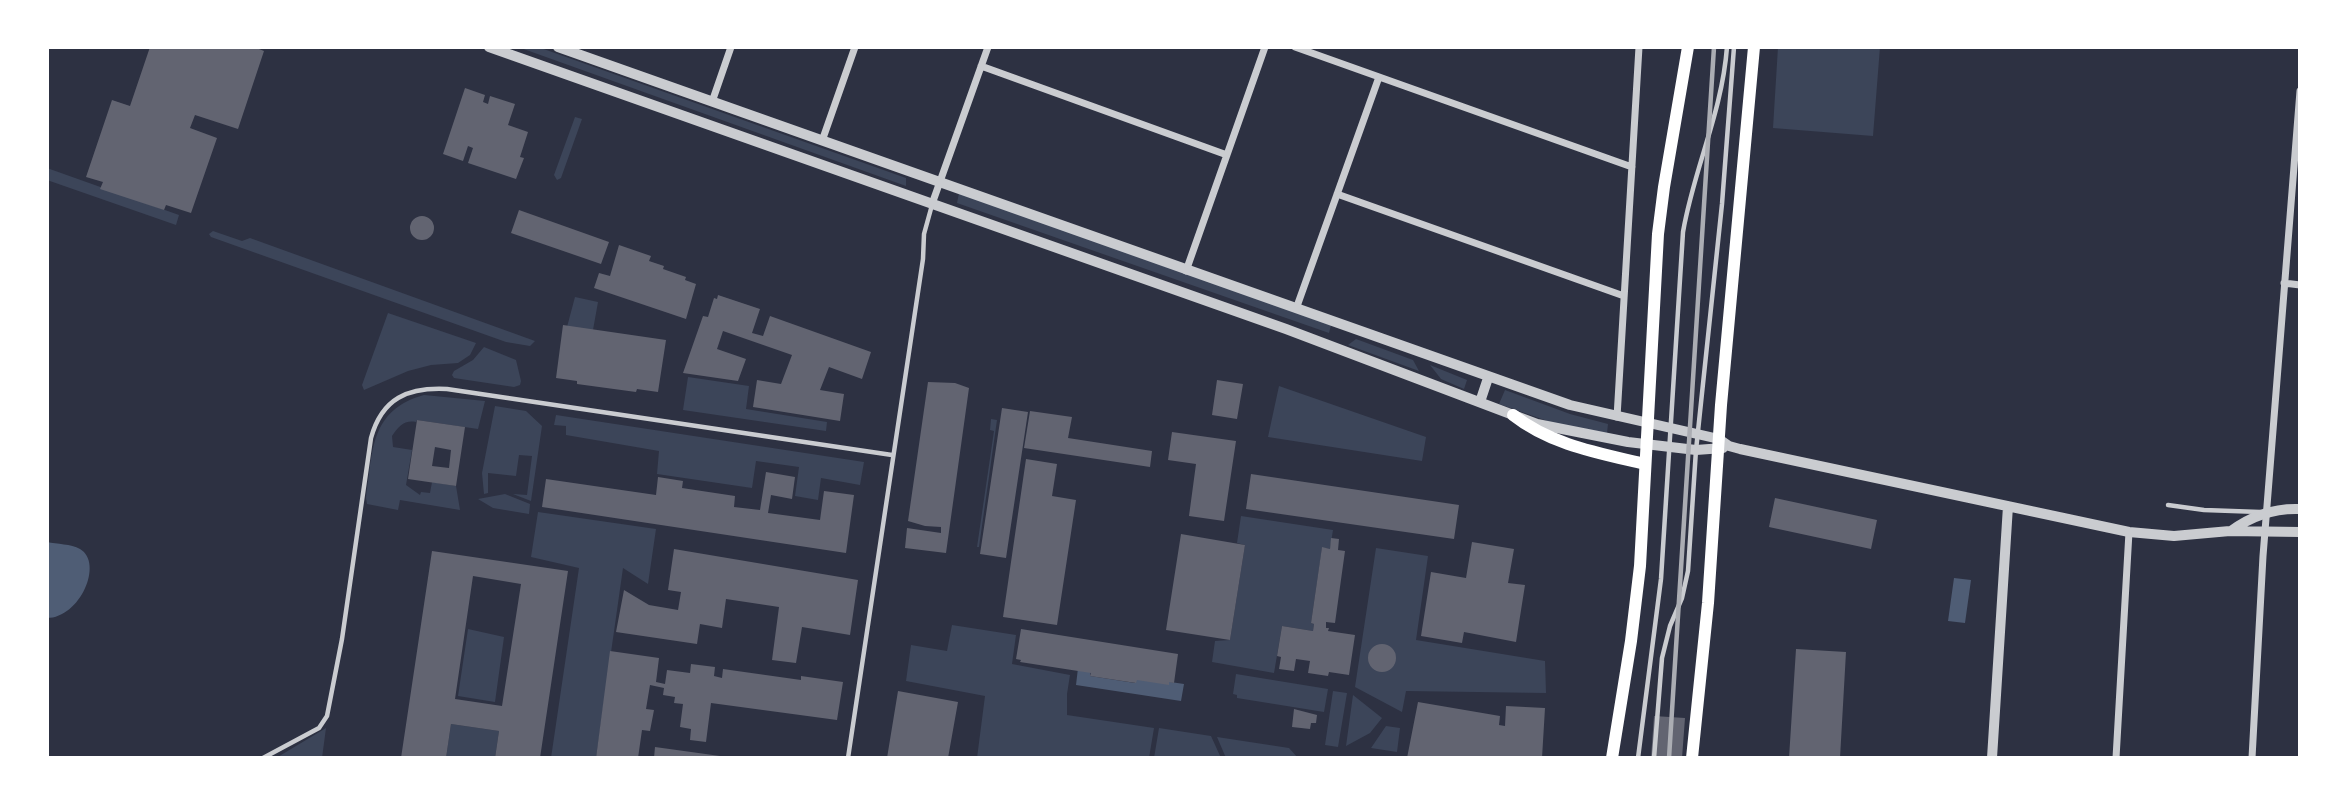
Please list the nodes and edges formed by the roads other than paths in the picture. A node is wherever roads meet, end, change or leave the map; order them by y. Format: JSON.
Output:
{"nodes":[{"id":1,"x":489,"y":47,"type":"edge"},
{"id":2,"x":558,"y":47,"type":"edge"},
{"id":3,"x":731,"y":47,"type":"edge"},
{"id":4,"x":855,"y":47,"type":"edge"},
{"id":5,"x":988,"y":47,"type":"edge"},
{"id":6,"x":1265,"y":47,"type":"edge"},
{"id":7,"x":1295,"y":47,"type":"edge"},
{"id":8,"x":1639,"y":47,"type":"edge"},
{"id":9,"x":1688,"y":47,"type":"edge"},
{"id":10,"x":1727,"y":47,"type":"edge"},
{"id":11,"x":1734,"y":47,"type":"edge"},
{"id":12,"x":1754,"y":47,"type":"edge"},
{"id":13,"x":981,"y":66,"type":"junction"},
{"id":14,"x":1379,"y":77,"type":"junction"},
{"id":15,"x":2300,"y":91,"type":"edge"},
{"id":16,"x":712,"y":102,"type":"junction"},
{"id":17,"x":822,"y":141,"type":"junction"},
{"id":18,"x":1227,"y":155,"type":"junction"},
{"id":19,"x":1632,"y":167,"type":"junction"},
{"id":20,"x":940,"y":183,"type":"junction"},
{"id":21,"x":1337,"y":194,"type":"junction"},
{"id":22,"x":932,"y":204,"type":"junction"},
{"id":23,"x":1186,"y":271,"type":"junction"},
{"id":24,"x":2284,"y":284,"type":"junction"},
{"id":25,"x":2300,"y":285,"type":"edge"},
{"id":26,"x":1624,"y":296,"type":"junction"},
{"id":27,"x":1296,"y":309,"type":"junction"},
{"id":28,"x":1488,"y":377,"type":"junction"},
{"id":29,"x":1480,"y":402,"type":"junction"},
{"id":30,"x":1513,"y":415,"type":"junction"},
{"id":31,"x":1617,"y":417,"type":"junction"},
{"id":32,"x":1646,"y":424,"type":"junction"},
{"id":33,"x":1670,"y":429,"type":"junction"},
{"id":34,"x":1697,"y":434,"type":"junction"},
{"id":35,"x":1646,"y":444,"type":"junction"},
{"id":36,"x":1722,"y":445,"type":"junction"},
{"id":37,"x":1669,"y":447,"type":"junction"},
{"id":38,"x":1696,"y":450,"type":"junction"},
{"id":39,"x":892,"y":455,"type":"junction"},
{"id":40,"x":1645,"y":464,"type":"junction"},
{"id":41,"x":2168,"y":505,"type":"dead end"},
{"id":42,"x":2008,"y":506,"type":"junction"},
{"id":43,"x":2300,"y":509,"type":"edge"},
{"id":44,"x":2268,"y":512,"type":"junction"},
{"id":45,"x":2230,"y":531,"type":"junction"},
{"id":46,"x":2129,"y":532,"type":"junction"},
{"id":47,"x":2266,"y":532,"type":"junction"},
{"id":48,"x":2300,"y":532,"type":"edge"},
{"id":49,"x":263,"y":758,"type":"edge"},
{"id":50,"x":848,"y":758,"type":"edge"},
{"id":51,"x":1612,"y":758,"type":"edge"},
{"id":52,"x":1637,"y":758,"type":"edge"},
{"id":53,"x":1654,"y":758,"type":"edge"},
{"id":54,"x":1692,"y":758,"type":"edge"},
{"id":55,"x":1992,"y":758,"type":"edge"},
{"id":56,"x":2116,"y":758,"type":"edge"},
{"id":57,"x":2252,"y":758,"type":"edge"}],
"edges":[{"from":1,"to":22,"type":"street"},
{"from":2,"to":16,"type":"street"},
{"from":3,"to":16,"type":"street"},
{"from":4,"to":17,"type":"street"},
{"from":5,"to":13,"type":"street"},
{"from":6,"to":18,"type":"street"},
{"from":7,"to":14,"type":"street"},
{"from":8,"to":19,"type":"street"},
{"from":9,"to":32,"type":"main road"},
{"from":10,"to":33,"type":"lane"},
{"from":11,"to":34,"type":"lane"},
{"from":12,"to":36,"type":"main road"},
{"from":13,"to":18,"type":"street"},
{"from":13,"to":20,"type":"street"},
{"from":14,"to":19,"type":"street"},
{"from":14,"to":21,"type":"street"},
{"from":15,"to":24,"type":"street"},
{"from":16,"to":17,"type":"street"},
{"from":17,"to":20,"type":"street"},
{"from":18,"to":23,"type":"street"},
{"from":19,"to":26,"type":"street"},
{"from":20,"to":22,"type":"street"},
{"from":20,"to":23,"type":"street"},
{"from":21,"to":26,"type":"street"},
{"from":21,"to":27,"type":"street"},
{"from":22,"to":29,"type":"street"},
{"from":22,"to":39,"type":"lane"},
{"from":23,"to":27,"type":"street"},
{"from":24,"to":25,"type":"street"},
{"from":24,"to":44,"type":"street"},
{"from":26,"to":31,"type":"street"},
{"from":27,"to":28,"type":"street"},
{"from":28,"to":29,"type":"street"},
{"from":28,"to":31,"type":"street"},
{"from":29,"to":30,"type":"street"},
{"from":30,"to":35,"type":"street"},
{"from":30,"to":40,"type":"main road"},
{"from":31,"to":32,"type":"street"},
{"from":32,"to":33,"type":"street"},
{"from":32,"to":35,"type":"main road"},
{"from":33,"to":34,"type":"street"},
{"from":33,"to":37,"type":"lane"},
{"from":34,"to":36,"type":"street"},
{"from":34,"to":38,"type":"lane"},
{"from":35,"to":37,"type":"street"},
{"from":35,"to":40,"type":"main road"},
{"from":36,"to":38,"type":"street"},
{"from":36,"to":42,"type":"street"},
{"from":36,"to":54,"type":"main road"},
{"from":37,"to":38,"type":"street"},
{"from":37,"to":52,"type":"lane"},
{"from":38,"to":53,"type":"lane"},
{"from":39,"to":49,"type":"lane"},
{"from":39,"to":50,"type":"lane"},
{"from":40,"to":51,"type":"main road"},
{"from":41,"to":44,"type":"lane"},
{"from":42,"to":46,"type":"street"},
{"from":42,"to":55,"type":"street"},
{"from":43,"to":44,"type":"street"},
{"from":44,"to":45,"type":"street"},
{"from":44,"to":47,"type":"street"},
{"from":45,"to":46,"type":"street"},
{"from":45,"to":47,"type":"street"},
{"from":46,"to":56,"type":"street"},
{"from":47,"to":48,"type":"street"},
{"from":47,"to":57,"type":"street"}]}
